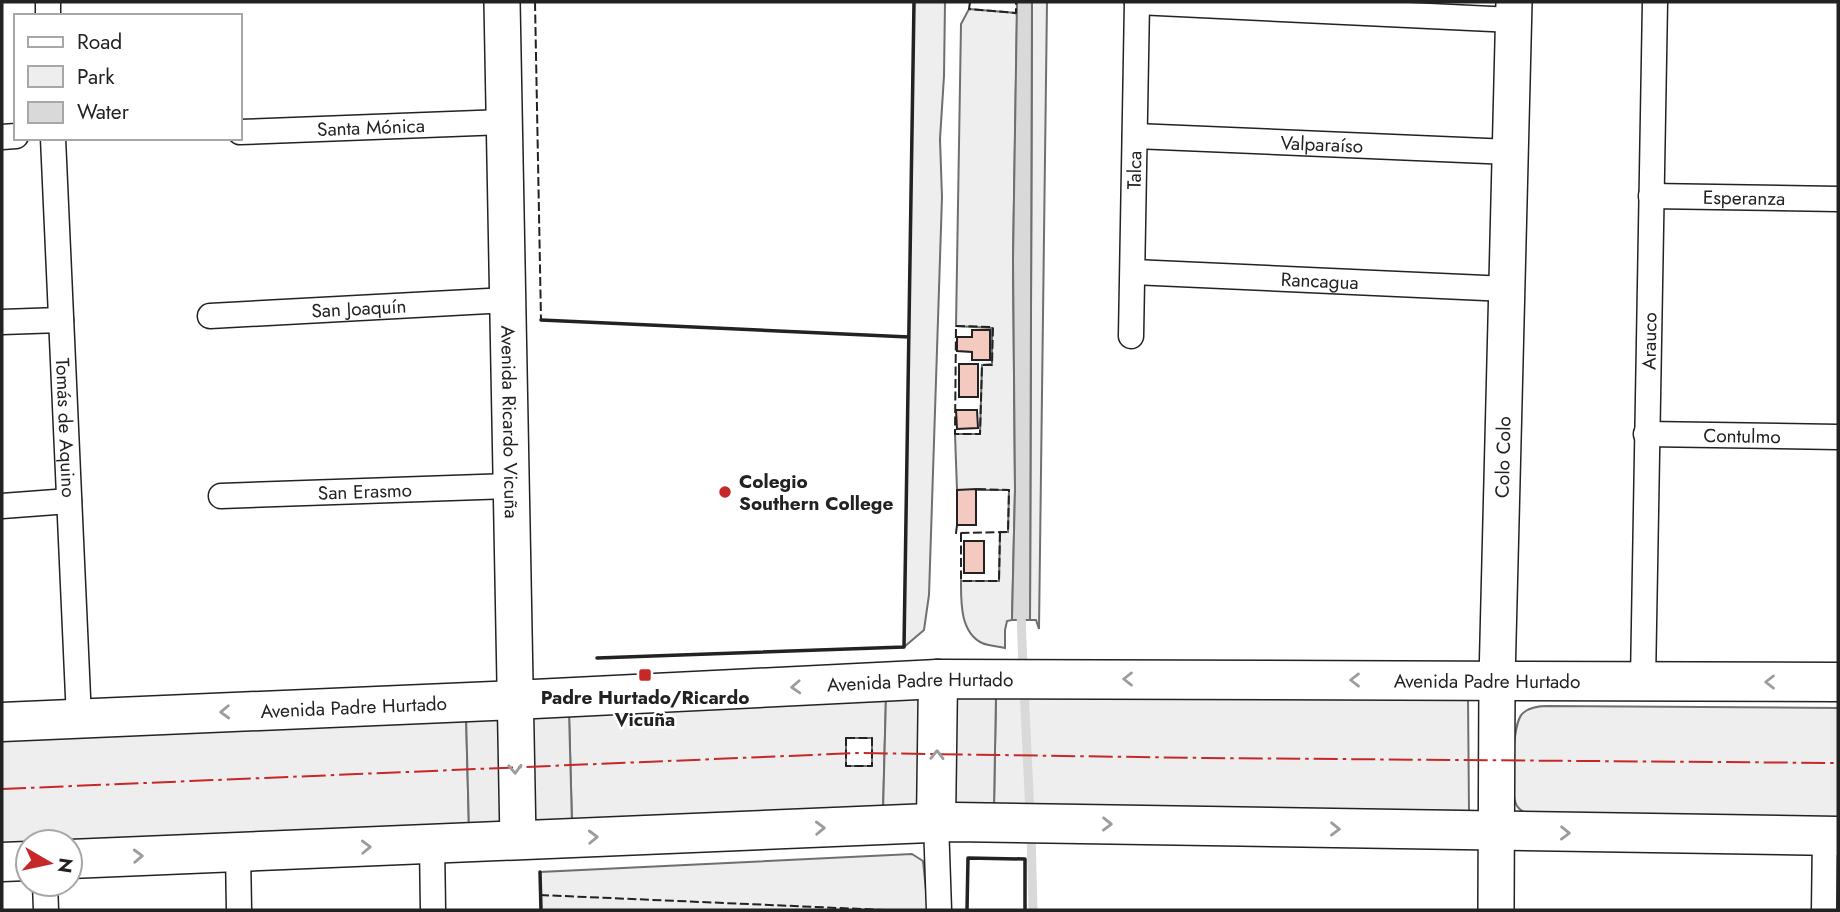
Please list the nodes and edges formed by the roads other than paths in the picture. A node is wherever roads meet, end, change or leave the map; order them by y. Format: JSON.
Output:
{"nodes":[{"id":1,"x":502,"y":2,"type":"edge"},
{"id":2,"x":1137,"y":2,"type":"edge"},
{"id":3,"x":1654,"y":2,"type":"edge"},
{"id":4,"x":1513,"y":11,"type":"edge"},
{"id":5,"x":504,"y":122,"type":"junction"},
{"id":6,"x":242,"y":132,"type":"edge"},
{"id":7,"x":1135,"y":136,"type":"junction"},
{"id":8,"x":53,"y":140,"type":"edge"},
{"id":9,"x":1510,"y":152,"type":"junction"},
{"id":10,"x":1651,"y":196,"type":"junction"},
{"id":11,"x":1838,"y":199,"type":"edge"},
{"id":12,"x":1133,"y":272,"type":"junction"},
{"id":13,"x":1507,"y":289,"type":"junction"},
{"id":14,"x":507,"y":300,"type":"junction"},
{"id":15,"x":210,"y":316,"type":"dead end"},
{"id":16,"x":61,"y":320,"type":"junction"},
{"id":17,"x":2,"y":322,"type":"edge"},
{"id":18,"x":1131,"y":336,"type":"dead end"},
{"id":19,"x":1646,"y":434,"type":"junction"},
{"id":20,"x":1838,"y":437,"type":"edge"},
{"id":21,"x":510,"y":485,"type":"junction"},
{"id":22,"x":221,"y":496,"type":"dead end"},
{"id":23,"x":69,"y":501,"type":"junction"},
{"id":24,"x":2,"y":506,"type":"edge"},
{"id":25,"x":938,"y":679,"type":"junction"},
{"id":26,"x":1497,"y":680,"type":"junction"},
{"id":27,"x":1643,"y":681,"type":"junction"},
{"id":28,"x":1838,"y":682,"type":"edge"},
{"id":29,"x":514,"y":701,"type":"junction"},
{"id":30,"x":79,"y":719,"type":"junction"},
{"id":31,"x":2,"y":722,"type":"edge"},
{"id":32,"x":936,"y":823,"type":"junction"},
{"id":33,"x":1497,"y":832,"type":"junction"},
{"id":34,"x":1832,"y":836,"type":"edge"},
{"id":35,"x":518,"y":841,"type":"junction"},
{"id":36,"x":432,"y":844,"type":"junction"},
{"id":37,"x":237,"y":852,"type":"junction"},
{"id":38,"x":84,"y":858,"type":"edge"},
{"id":39,"x":239,"y":910,"type":"edge"},
{"id":40,"x":433,"y":910,"type":"edge"},
{"id":41,"x":939,"y":910,"type":"edge"},
{"id":42,"x":1496,"y":910,"type":"edge"},
{"id":43,"x":1824,"y":910,"type":"edge"}],
"edges":[{"from":1,"to":5,"type":"street","name":"Avenida Ricardo Vicuña"},
{"from":2,"to":4,"type":"street"},
{"from":2,"to":7,"type":"street","name":"Talca"},
{"from":3,"to":10,"type":"street","name":"Arauco"},
{"from":4,"to":9,"type":"street","name":"Colo Colo"},
{"from":5,"to":6,"type":"street","name":"Santa Mónica"},
{"from":5,"to":14,"type":"street","name":"Avenida Ricardo Vicuña"},
{"from":7,"to":9,"type":"street","name":"Valparaíso"},
{"from":7,"to":12,"type":"street","name":"Talca"},
{"from":8,"to":16,"type":"street","name":"Tomás de Aquino"},
{"from":9,"to":13,"type":"street","name":"Colo Colo"},
{"from":10,"to":11,"type":"street","name":"Esperanza"},
{"from":10,"to":19,"type":"street","name":"Arauco"},
{"from":12,"to":13,"type":"street","name":"Rancagua"},
{"from":12,"to":18,"type":"street","name":"Talca"},
{"from":13,"to":26,"type":"street","name":"Colo Colo"},
{"from":14,"to":15,"type":"street","name":"San Joaquín"},
{"from":14,"to":21,"type":"street","name":"Avenida Ricardo Vicuña"},
{"from":16,"to":17,"type":"street"},
{"from":16,"to":23,"type":"street","name":"Tomás de Aquino"},
{"from":19,"to":20,"type":"street","name":"Contulmo"},
{"from":19,"to":27,"type":"street","name":"Arauco"},
{"from":21,"to":22,"type":"street","name":"San Erasmo"},
{"from":21,"to":29,"type":"street","name":"Avenida Ricardo Vicuña"},
{"from":23,"to":24,"type":"street"},
{"from":23,"to":30,"type":"street","name":"Tomás de Aquino"},
{"from":26,"to":25,"type":"main road","name":"Avenida Padre Hurtado","one_way":true},
{"from":25,"to":29,"type":"main road","name":"Avenida Padre Hurtado","one_way":true},
{"from":32,"to":25,"type":"main road","one_way":true},
{"from":26,"to":27,"type":"main road","name":"Avenida Padre Hurtado"},
{"from":26,"to":33,"type":"street","name":"Colo Colo"},
{"from":28,"to":27,"type":"main road","name":"Avenida Padre Hurtado","one_way":true},
{"from":29,"to":30,"type":"main road","name":"Avenida Padre Hurtado","one_way":true},
{"from":29,"to":35,"type":"street","name":"Avenida Ricardo Vicuña","one_way":true},
{"from":30,"to":31,"type":"main road","name":"Avenida Padre Hurtado"},
{"from":32,"to":33,"type":"main road","one_way":true},
{"from":35,"to":32,"type":"main road","one_way":true},
{"from":32,"to":41,"type":"street"},
{"from":33,"to":34,"type":"main road","one_way":true},
{"from":33,"to":42,"type":"street","name":"Colo Colo"},
{"from":34,"to":43,"type":"street"},
{"from":35,"to":36,"type":"main road"},
{"from":37,"to":36,"type":"main road","one_way":true},
{"from":36,"to":40,"type":"street"},
{"from":38,"to":37,"type":"main road","one_way":true},
{"from":37,"to":39,"type":"street"}]}
